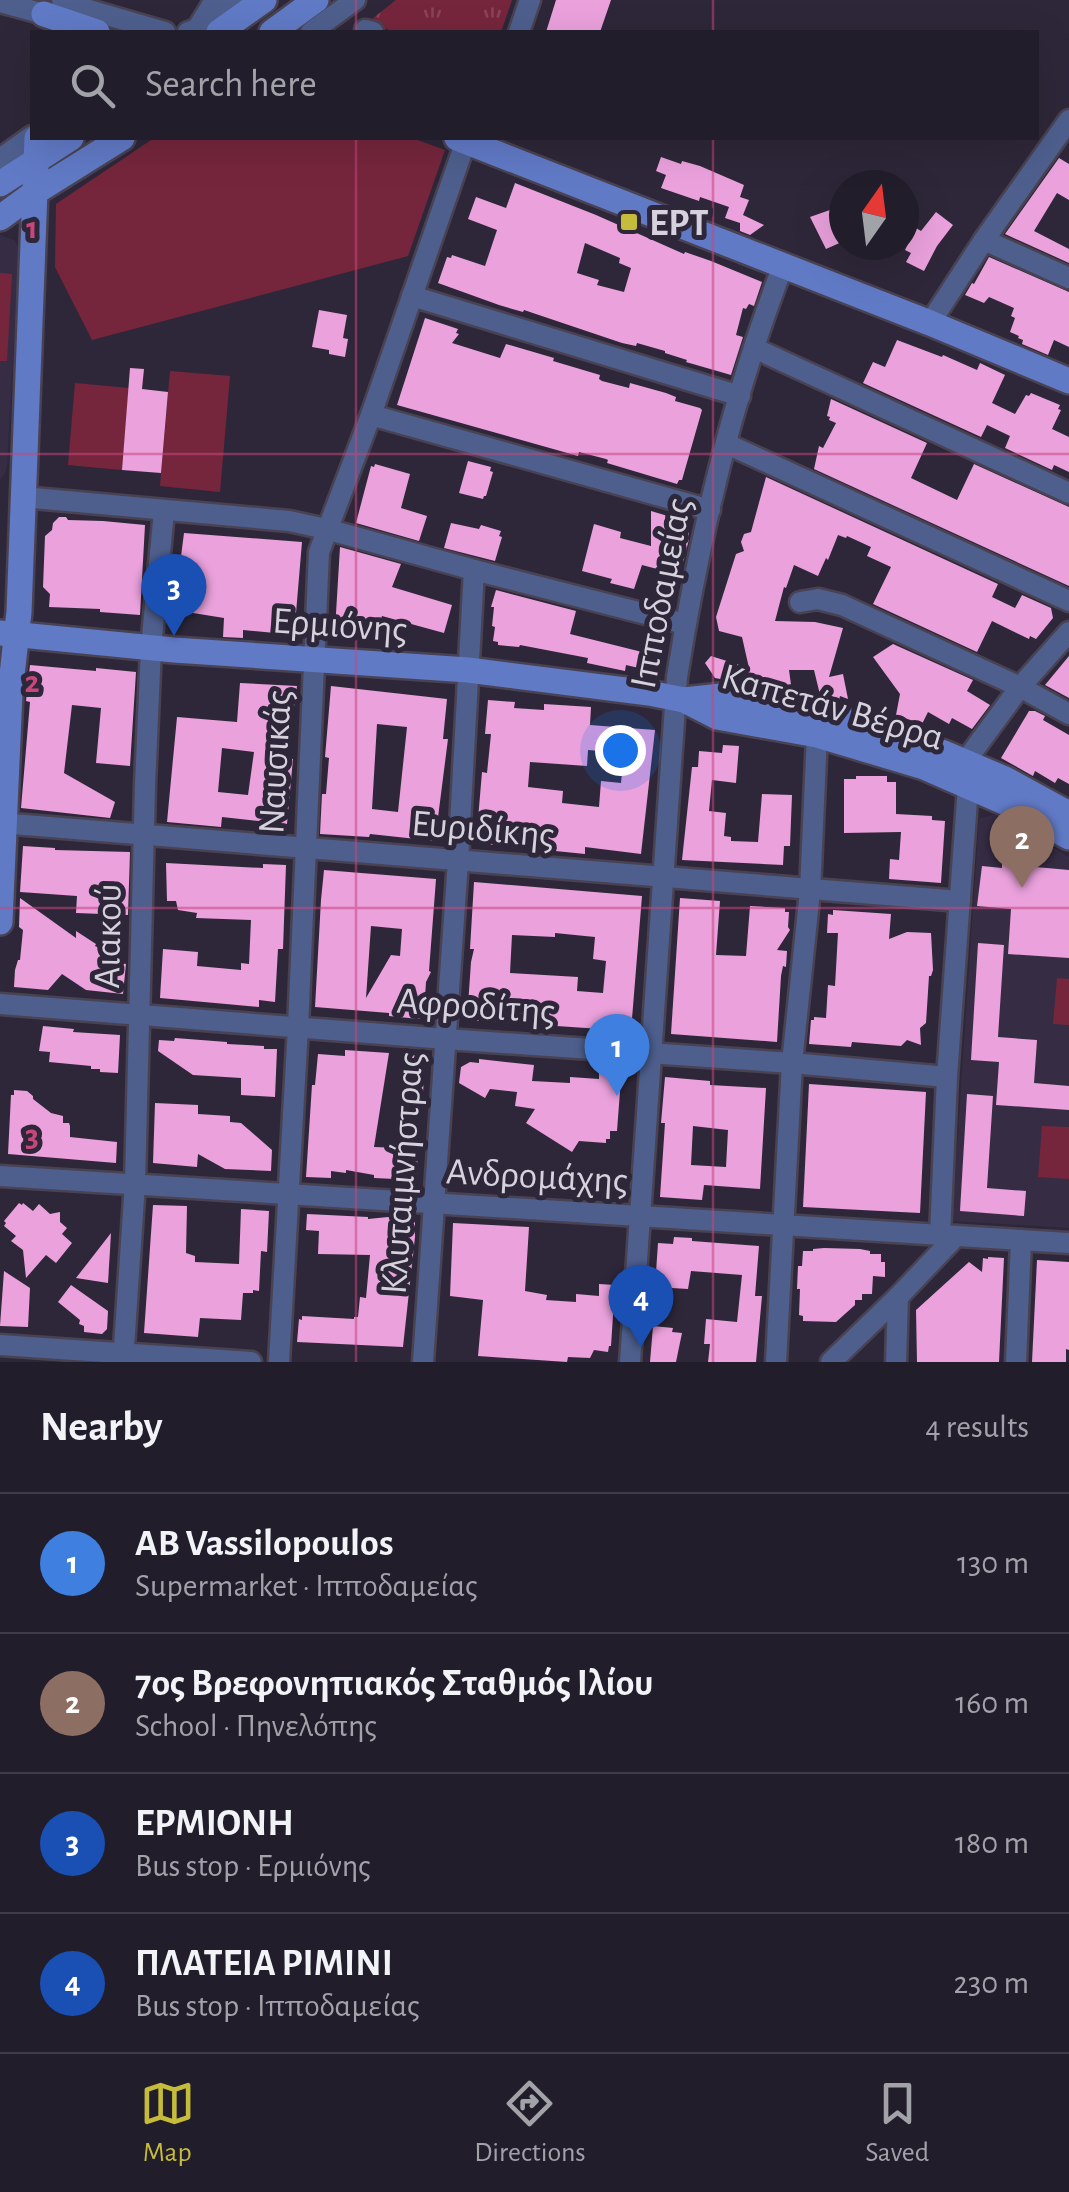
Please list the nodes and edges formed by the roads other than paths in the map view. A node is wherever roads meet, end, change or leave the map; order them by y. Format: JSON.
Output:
{"nodes":[{"id":1,"x":214,"y":0,"type":"edge"},
{"id":2,"x":232,"y":0,"type":"edge"},
{"id":3,"x":264,"y":0,"type":"edge"},
{"id":4,"x":316,"y":0,"type":"edge"},
{"id":5,"x":355,"y":0,"type":"edge"},
{"id":6,"x":530,"y":0,"type":"edge"},
{"id":7,"x":0,"y":2,"type":"edge"},
{"id":8,"x":48,"y":12,"type":"edge"},
{"id":9,"x":92,"y":30,"type":"edge"},
{"id":10,"x":158,"y":30,"type":"edge"},
{"id":11,"x":193,"y":30,"type":"edge"},
{"id":12,"x":221,"y":30,"type":"edge"},
{"id":13,"x":223,"y":30,"type":"edge"},
{"id":14,"x":275,"y":30,"type":"edge"},
{"id":15,"x":314,"y":30,"type":"edge"},
{"id":16,"x":521,"y":30,"type":"edge"},
{"id":17,"x":1069,"y":120,"type":"edge"},
{"id":18,"x":119,"y":140,"type":"edge"},
{"id":19,"x":468,"y":140,"type":"edge"},
{"id":20,"x":470,"y":140,"type":"edge"},
{"id":21,"x":35,"y":144,"type":"edge"},
{"id":22,"x":1062,"y":146,"type":"edge"},
{"id":23,"x":0,"y":158,"type":"edge"},
{"id":24,"x":0,"y":184,"type":"edge"},
{"id":25,"x":34,"y":193,"type":"junction"},
{"id":26,"x":0,"y":218,"type":"edge"},
{"id":27,"x":0,"y":227,"type":"edge"},
{"id":28,"x":984,"y":240,"type":"junction"},
{"id":29,"x":33,"y":254,"type":"junction"},
{"id":30,"x":783,"y":266,"type":"junction"},
{"id":31,"x":1069,"y":278,"type":"edge"},
{"id":32,"x":412,"y":296,"type":"junction"},
{"id":33,"x":930,"y":324,"type":"junction"},
{"id":34,"x":754,"y":348,"type":"junction"},
{"id":35,"x":1069,"y":381,"type":"edge"},
{"id":36,"x":740,"y":396,"type":"junction"},
{"id":37,"x":371,"y":415,"type":"junction"},
{"id":38,"x":727,"y":444,"type":"junction"},
{"id":39,"x":1069,"y":493,"type":"edge"},
{"id":40,"x":22,"y":497,"type":"junction"},
{"id":41,"x":710,"y":510,"type":"junction"},
{"id":42,"x":164,"y":511,"type":"junction"},
{"id":43,"x":326,"y":529,"type":"junction"},
{"id":44,"x":474,"y":570,"type":"junction"},
{"id":45,"x":1069,"y":601,"type":"edge"},
{"id":46,"x":800,"y":602,"type":"dead end"},
{"id":47,"x":685,"y":624,"type":"junction"},
{"id":48,"x":1069,"y":632,"type":"edge"},
{"id":49,"x":8,"y":634,"type":"edge"},
{"id":50,"x":151,"y":648,"type":"junction"},
{"id":51,"x":315,"y":661,"type":"junction"},
{"id":52,"x":468,"y":670,"type":"junction"},
{"id":53,"x":1020,"y":687,"type":"junction"},
{"id":54,"x":679,"y":699,"type":"junction"},
{"id":55,"x":1069,"y":714,"type":"edge"},
{"id":56,"x":817,"y":735,"type":"junction"},
{"id":57,"x":966,"y":774,"type":"junction"},
{"id":58,"x":1069,"y":814,"type":"edge"},
{"id":59,"x":3,"y":824,"type":"edge"},
{"id":60,"x":144,"y":836,"type":"junction"},
{"id":61,"x":1069,"y":837,"type":"edge"},
{"id":62,"x":304,"y":848,"type":"junction"},
{"id":63,"x":458,"y":861,"type":"junction"},
{"id":64,"x":663,"y":878,"type":"junction"},
{"id":65,"x":810,"y":891,"type":"junction"},
{"id":66,"x":960,"y":901,"type":"junction"},
{"id":67,"x":0,"y":922,"type":"edge"},
{"id":68,"x":0,"y":1004,"type":"edge"},
{"id":69,"x":140,"y":1014,"type":"junction"},
{"id":70,"x":298,"y":1027,"type":"junction"},
{"id":71,"x":446,"y":1039,"type":"junction"},
{"id":72,"x":650,"y":1053,"type":"junction"},
{"id":73,"x":792,"y":1063,"type":"junction"},
{"id":74,"x":947,"y":1077,"type":"junction"},
{"id":75,"x":0,"y":1176,"type":"edge"},
{"id":76,"x":134,"y":1183,"type":"junction"},
{"id":77,"x":288,"y":1194,"type":"junction"},
{"id":78,"x":433,"y":1204,"type":"junction"},
{"id":79,"x":640,"y":1216,"type":"junction"},
{"id":80,"x":782,"y":1224,"type":"junction"},
{"id":81,"x":948,"y":1235,"type":"junction"},
{"id":82,"x":1021,"y":1240,"type":"junction"},
{"id":83,"x":1069,"y":1243,"type":"edge"},
{"id":84,"x":898,"y":1297,"type":"junction"},
{"id":85,"x":0,"y":1345,"type":"edge"},
{"id":86,"x":123,"y":1357,"type":"edge"},
{"id":87,"x":251,"y":1362,"type":"edge"},
{"id":88,"x":279,"y":1362,"type":"edge"},
{"id":89,"x":423,"y":1362,"type":"edge"},
{"id":90,"x":630,"y":1362,"type":"edge"},
{"id":91,"x":776,"y":1362,"type":"edge"},
{"id":92,"x":831,"y":1362,"type":"edge"},
{"id":93,"x":896,"y":1362,"type":"edge"},
{"id":94,"x":1016,"y":1362,"type":"edge"}],
"edges":[{"from":1,"to":11,"type":"street"},
{"from":2,"to":12,"type":"street"},
{"from":3,"to":13,"type":"street"},
{"from":4,"to":14,"type":"street"},
{"from":5,"to":15,"type":"street"},
{"from":6,"to":16,"type":"street"},
{"from":7,"to":8,"type":"street"},
{"from":8,"to":9,"type":"street"},
{"from":8,"to":10,"type":"street"},
{"from":17,"to":22,"type":"street"},
{"from":18,"to":25,"type":"street"},
{"from":19,"to":32,"type":"street","name":"Ναυσικάς"},
{"from":20,"to":30,"type":"street"},
{"from":21,"to":23,"type":"street"},
{"from":21,"to":24,"type":"street"},
{"from":21,"to":25,"type":"street"},
{"from":22,"to":28,"type":"street"},
{"from":25,"to":26,"type":"street"},
{"from":25,"to":29,"type":"street"},
{"from":27,"to":29,"type":"street"},
{"from":28,"to":31,"type":"street"},
{"from":28,"to":33,"type":"street"},
{"from":29,"to":40,"type":"street"},
{"from":30,"to":33,"type":"street"},
{"from":30,"to":34,"type":"street","name":"Ιπποδαμείας"},
{"from":32,"to":36,"type":"street"},
{"from":32,"to":37,"type":"street","name":"Ναυσικάς"},
{"from":33,"to":35,"type":"street"},
{"from":34,"to":36,"type":"street","name":"Ιπποδαμείας"},
{"from":34,"to":39,"type":"street"},
{"from":36,"to":38,"type":"street","name":"Ιπποδαμείας"},
{"from":37,"to":41,"type":"street"},
{"from":37,"to":43,"type":"street","name":"Ναυσικάς"},
{"from":38,"to":41,"type":"street","name":"Ιπποδαμείας"},
{"from":38,"to":45,"type":"street"},
{"from":40,"to":42,"type":"street"},
{"from":40,"to":49,"type":"street"},
{"from":41,"to":47,"type":"street","name":"Ιπποδαμείας"},
{"from":42,"to":43,"type":"street"},
{"from":42,"to":50,"type":"street","name":"Αιακού"},
{"from":43,"to":44,"type":"street"},
{"from":43,"to":51,"type":"street","name":"Ναυσικάς"},
{"from":44,"to":47,"type":"street"},
{"from":44,"to":52,"type":"street","name":"Κλυταιμνήστρας"},
{"from":46,"to":53,"type":"street"},
{"from":47,"to":54,"type":"street","name":"Ιπποδαμείας"},
{"from":48,"to":53,"type":"street"},
{"from":49,"to":50,"type":"street","name":"Ερμιόνης"},
{"from":49,"to":59,"type":"street"},
{"from":50,"to":51,"type":"street","name":"Ερμιόνης"},
{"from":50,"to":60,"type":"street","name":"Αιακού"},
{"from":51,"to":52,"type":"street","name":"Ερμιόνης"},
{"from":51,"to":62,"type":"street","name":"Ναυσικάς"},
{"from":52,"to":54,"type":"street","name":"Ερμιόνης"},
{"from":52,"to":63,"type":"street","name":"Κλυταιμνήστρας"},
{"from":53,"to":55,"type":"street"},
{"from":53,"to":57,"type":"street"},
{"from":54,"to":56,"type":"street","name":"Καπετάν Βέρρα"},
{"from":54,"to":57,"type":"street","name":"Καπετάν Βέρρα"},
{"from":54,"to":64,"type":"street","name":"Ιπποδαμείας"},
{"from":56,"to":57,"type":"street","name":"Καπετάν Βέρρα"},
{"from":56,"to":65,"type":"street"},
{"from":57,"to":58,"type":"street","name":"Καπετάν Βέρρα"},
{"from":57,"to":61,"type":"street","name":"Καπετάν Βέρρα"},
{"from":57,"to":66,"type":"street"},
{"from":59,"to":60,"type":"street","name":"Ευριδίκης"},
{"from":59,"to":67,"type":"street"},
{"from":60,"to":62,"type":"street","name":"Ευριδίκης"},
{"from":60,"to":69,"type":"street","name":"Αιακού"},
{"from":62,"to":63,"type":"street","name":"Ευριδίκης"},
{"from":62,"to":70,"type":"street","name":"Ναυσικάς"},
{"from":63,"to":64,"type":"street","name":"Ευριδίκης"},
{"from":63,"to":71,"type":"street","name":"Κλυταιμνήστρας"},
{"from":64,"to":65,"type":"street","name":"Ευριδίκης"},
{"from":64,"to":72,"type":"street","name":"Ιπποδαμείας"},
{"from":65,"to":66,"type":"street","name":"Ευριδίκης"},
{"from":65,"to":73,"type":"street"},
{"from":66,"to":74,"type":"street"},
{"from":68,"to":69,"type":"street","name":"Αφροδίτης"},
{"from":69,"to":70,"type":"street","name":"Αφροδίτης"},
{"from":69,"to":76,"type":"street","name":"Αιακού"},
{"from":70,"to":71,"type":"street","name":"Αφροδίτης"},
{"from":70,"to":77,"type":"street","name":"Ναυσικάς"},
{"from":71,"to":72,"type":"street","name":"Αφροδίτης"},
{"from":71,"to":78,"type":"street","name":"Κλυταιμνήστρας"},
{"from":72,"to":73,"type":"street","name":"Αφροδίτης"},
{"from":72,"to":79,"type":"street","name":"Ιπποδαμείας"},
{"from":73,"to":74,"type":"street","name":"Αφροδίτης"},
{"from":73,"to":80,"type":"street"},
{"from":74,"to":81,"type":"street"},
{"from":75,"to":76,"type":"street","name":"Ανδρομάχης"},
{"from":76,"to":77,"type":"street","name":"Ανδρομάχης"},
{"from":76,"to":86,"type":"street","name":"Αιακού"},
{"from":77,"to":78,"type":"street","name":"Ανδρομάχης"},
{"from":77,"to":88,"type":"street","name":"Ναυσικάς"},
{"from":78,"to":79,"type":"street","name":"Ανδρομάχης"},
{"from":78,"to":89,"type":"street","name":"Κλυταιμνήστρας"},
{"from":79,"to":80,"type":"street","name":"Ανδρομάχης"},
{"from":79,"to":90,"type":"street","name":"Ιπποδαμείας"},
{"from":80,"to":81,"type":"street","name":"Ανδρομάχης"},
{"from":80,"to":91,"type":"street"},
{"from":81,"to":82,"type":"street","name":"Ανδρομάχης"},
{"from":81,"to":84,"type":"street"},
{"from":82,"to":83,"type":"street","name":"Ανδρομάχης"},
{"from":82,"to":94,"type":"street"},
{"from":84,"to":92,"type":"street"},
{"from":84,"to":93,"type":"street"},
{"from":85,"to":86,"type":"street"},
{"from":86,"to":87,"type":"street"}]}
